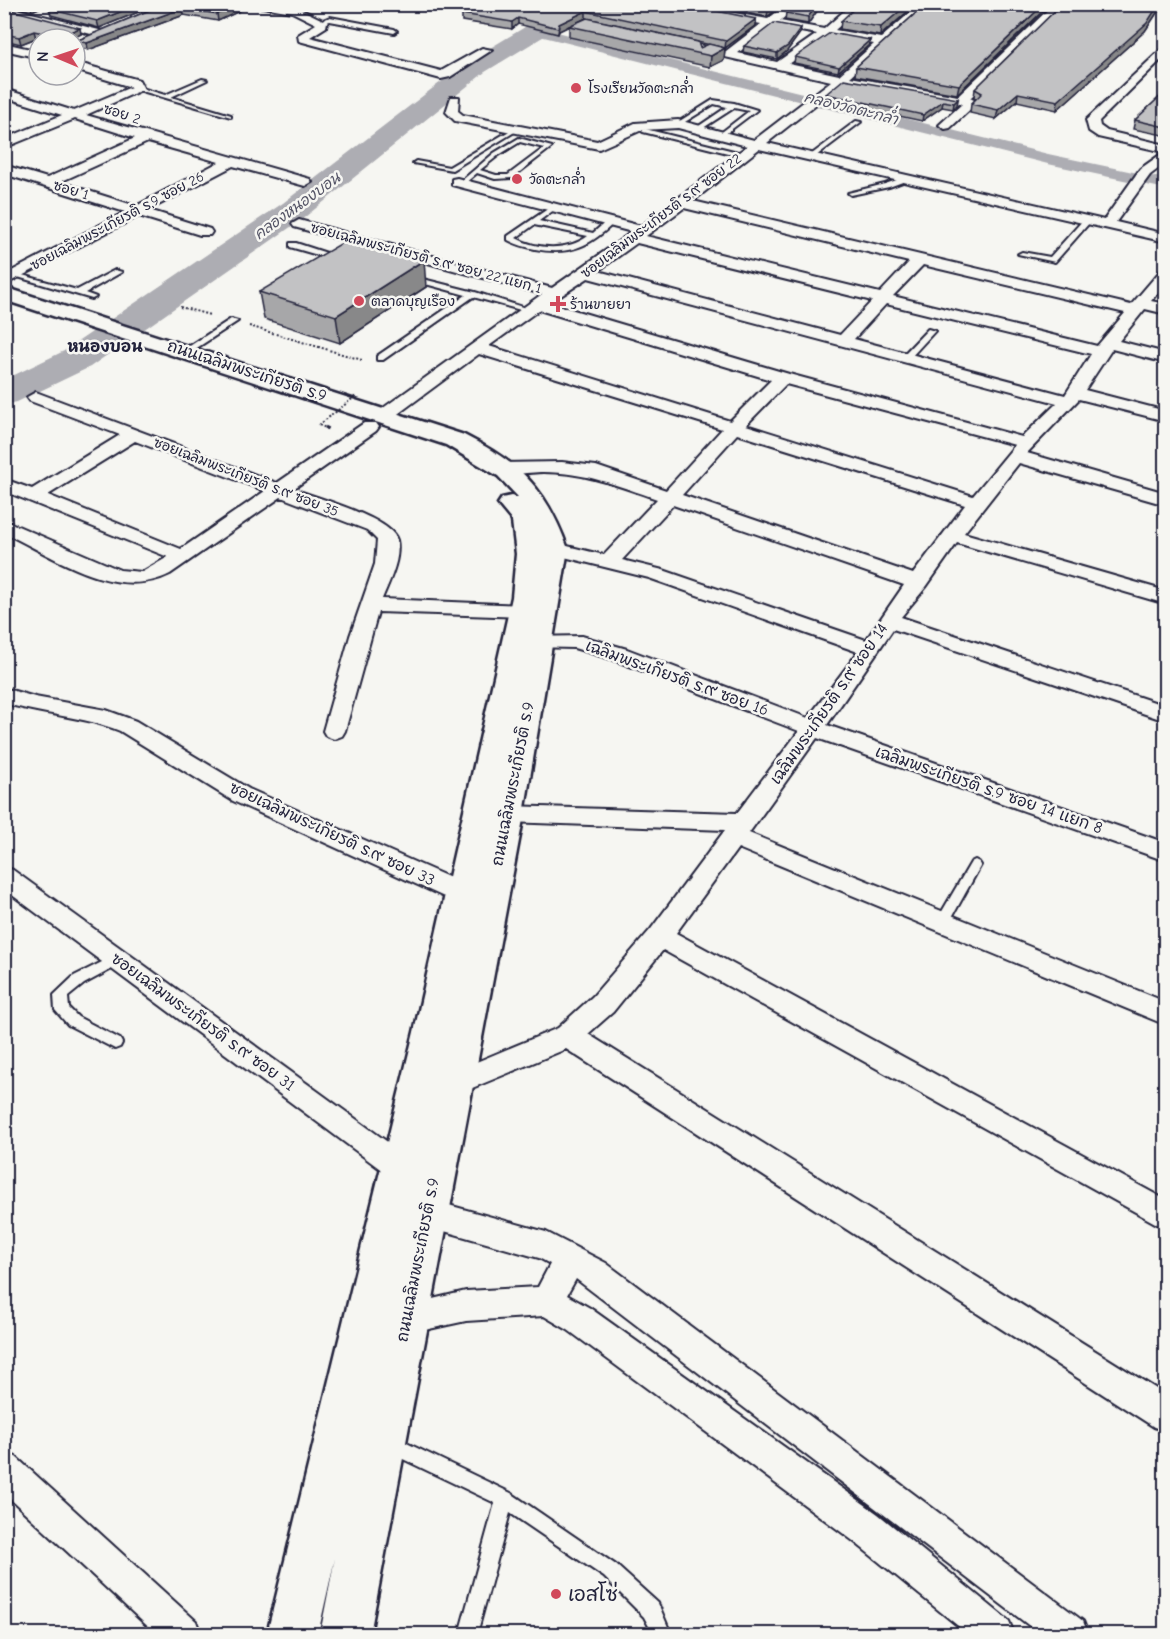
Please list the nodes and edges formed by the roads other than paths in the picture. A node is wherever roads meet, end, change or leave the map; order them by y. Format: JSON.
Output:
{"nodes":[{"id":1,"x":250,"y":4,"type":"edge"},
{"id":2,"x":731,"y":4,"type":"edge"},
{"id":3,"x":795,"y":4,"type":"edge"},
{"id":4,"x":859,"y":4,"type":"edge"},
{"id":5,"x":927,"y":4,"type":"edge"},
{"id":6,"x":1061,"y":4,"type":"edge"},
{"id":7,"x":287,"y":6,"type":"edge"},
{"id":8,"x":661,"y":6,"type":"edge"},
{"id":9,"x":58,"y":8,"type":"edge"},
{"id":10,"x":4,"y":9,"type":"edge"},
{"id":11,"x":717,"y":14,"type":"junction"},
{"id":12,"x":31,"y":22,"type":"junction"},
{"id":13,"x":321,"y":22,"type":"junction"},
{"id":14,"x":771,"y":23,"type":"junction"},
{"id":15,"x":700,"y":26,"type":"edge"},
{"id":16,"x":82,"y":27,"type":"edge"},
{"id":17,"x":87,"y":28,"type":"edge"},
{"id":18,"x":394,"y":31,"type":"dead end"},
{"id":19,"x":827,"y":32,"type":"junction"},
{"id":20,"x":87,"y":38,"type":"edge"},
{"id":21,"x":883,"y":42,"type":"junction"},
{"id":22,"x":684,"y":45,"type":"edge"},
{"id":23,"x":4,"y":46,"type":"edge"},
{"id":24,"x":1166,"y":48,"type":"edge"},
{"id":25,"x":486,"y":50,"type":"dead end"},
{"id":26,"x":27,"y":53,"type":"edge"},
{"id":27,"x":729,"y":54,"type":"junction"},
{"id":28,"x":780,"y":65,"type":"junction"},
{"id":29,"x":87,"y":69,"type":"edge"},
{"id":30,"x":841,"y":79,"type":"junction"},
{"id":31,"x":204,"y":80,"type":"dead end"},
{"id":32,"x":138,"y":89,"type":"junction"},
{"id":33,"x":4,"y":93,"type":"edge"},
{"id":34,"x":18,"y":97,"type":"junction"},
{"id":35,"x":165,"y":97,"type":"junction"},
{"id":36,"x":454,"y":100,"type":"dead end"},
{"id":37,"x":961,"y":100,"type":"junction"},
{"id":38,"x":4,"y":102,"type":"edge"},
{"id":39,"x":734,"y":105,"type":"junction"},
{"id":40,"x":76,"y":115,"type":"junction"},
{"id":41,"x":229,"y":116,"type":"dead end"},
{"id":42,"x":858,"y":122,"type":"dead end"},
{"id":43,"x":678,"y":124,"type":"junction"},
{"id":44,"x":945,"y":125,"type":"dead end"},
{"id":45,"x":698,"y":129,"type":"junction"},
{"id":46,"x":645,"y":132,"type":"dead end"},
{"id":47,"x":518,"y":134,"type":"junction"},
{"id":48,"x":720,"y":136,"type":"junction"},
{"id":49,"x":147,"y":138,"type":"junction"},
{"id":50,"x":562,"y":138,"type":"junction"},
{"id":51,"x":4,"y":144,"type":"edge"},
{"id":52,"x":549,"y":147,"type":"junction"},
{"id":53,"x":1166,"y":149,"type":"edge"},
{"id":54,"x":751,"y":150,"type":"junction"},
{"id":55,"x":1166,"y":156,"type":"edge"},
{"id":56,"x":810,"y":158,"type":"junction"},
{"id":57,"x":230,"y":162,"type":"junction"},
{"id":58,"x":416,"y":163,"type":"dead end"},
{"id":59,"x":4,"y":170,"type":"edge"},
{"id":60,"x":476,"y":171,"type":"junction"},
{"id":61,"x":906,"y":179,"type":"junction"},
{"id":62,"x":305,"y":182,"type":"dead end"},
{"id":63,"x":459,"y":182,"type":"joint"},
{"id":64,"x":47,"y":183,"type":"junction"},
{"id":65,"x":851,"y":194,"type":"dead end"},
{"id":66,"x":682,"y":203,"type":"junction"},
{"id":67,"x":554,"y":207,"type":"junction"},
{"id":68,"x":137,"y":211,"type":"junction"},
{"id":69,"x":612,"y":221,"type":"junction"},
{"id":70,"x":1087,"y":221,"type":"junction"},
{"id":71,"x":531,"y":222,"type":"junction"},
{"id":72,"x":298,"y":224,"type":"dead end"},
{"id":73,"x":1107,"y":225,"type":"junction"},
{"id":74,"x":205,"y":232,"type":"dead end"},
{"id":75,"x":640,"y":234,"type":"junction"},
{"id":76,"x":594,"y":235,"type":"junction"},
{"id":77,"x":1166,"y":238,"type":"edge"},
{"id":78,"x":293,"y":245,"type":"dead end"},
{"id":79,"x":1022,"y":254,"type":"dead end"},
{"id":80,"x":921,"y":258,"type":"junction"},
{"id":81,"x":353,"y":262,"type":"edge"},
{"id":82,"x":118,"y":272,"type":"dead end"},
{"id":83,"x":396,"y":273,"type":"edge"},
{"id":84,"x":586,"y":273,"type":"junction"},
{"id":85,"x":1166,"y":273,"type":"edge"},
{"id":86,"x":8,"y":283,"type":"edge"},
{"id":87,"x":78,"y":293,"type":"junction"},
{"id":88,"x":554,"y":293,"type":"junction"},
{"id":89,"x":472,"y":294,"type":"junction"},
{"id":90,"x":92,"y":297,"type":"dead end"},
{"id":91,"x":886,"y":297,"type":"junction"},
{"id":92,"x":4,"y":306,"type":"edge"},
{"id":93,"x":533,"y":307,"type":"junction"},
{"id":94,"x":1138,"y":307,"type":"junction"},
{"id":95,"x":1166,"y":309,"type":"edge"},
{"id":96,"x":234,"y":321,"type":"road end"},
{"id":97,"x":87,"y":327,"type":"junction"},
{"id":98,"x":931,"y":331,"type":"dead end"},
{"id":99,"x":125,"y":339,"type":"junction"},
{"id":100,"x":844,"y":339,"type":"junction"},
{"id":101,"x":478,"y":348,"type":"junction"},
{"id":102,"x":1105,"y":348,"type":"junction"},
{"id":103,"x":186,"y":351,"type":"junction"},
{"id":104,"x":907,"y":356,"type":"junction"},
{"id":105,"x":380,"y":358,"type":"dead end"},
{"id":106,"x":1166,"y":358,"type":"edge"},
{"id":107,"x":783,"y":378,"type":"junction"},
{"id":108,"x":36,"y":397,"type":"dead end"},
{"id":109,"x":1071,"y":397,"type":"junction"},
{"id":110,"x":371,"y":413,"type":"junction"},
{"id":111,"x":1166,"y":416,"type":"edge"},
{"id":112,"x":730,"y":428,"type":"junction"},
{"id":113,"x":134,"y":435,"type":"junction"},
{"id":114,"x":1021,"y":450,"type":"junction"},
{"id":115,"x":502,"y":467,"type":"junction"},
{"id":116,"x":4,"y":484,"type":"edge"},
{"id":117,"x":279,"y":490,"type":"junction"},
{"id":118,"x":34,"y":496,"type":"junction"},
{"id":119,"x":672,"y":497,"type":"junction"},
{"id":120,"x":1166,"y":499,"type":"edge"},
{"id":121,"x":977,"y":503,"type":"junction"},
{"id":122,"x":4,"y":526,"type":"edge"},
{"id":123,"x":954,"y":536,"type":"junction"},
{"id":124,"x":555,"y":549,"type":"junction"},
{"id":125,"x":182,"y":556,"type":"junction"},
{"id":126,"x":609,"y":561,"type":"junction"},
{"id":127,"x":919,"y":583,"type":"junction"},
{"id":128,"x":1166,"y":598,"type":"edge"},
{"id":129,"x":370,"y":605,"type":"junction"},
{"id":130,"x":888,"y":620,"type":"junction"},
{"id":131,"x":531,"y":626,"type":"junction"},
{"id":132,"x":871,"y":649,"type":"junction"},
{"id":133,"x":4,"y":695,"type":"edge"},
{"id":134,"x":1166,"y":714,"type":"edge"},
{"id":135,"x":812,"y":728,"type":"junction"},
{"id":136,"x":334,"y":731,"type":"dead end"},
{"id":137,"x":508,"y":814,"type":"junction"},
{"id":138,"x":739,"y":829,"type":"junction"},
{"id":139,"x":1166,"y":852,"type":"edge"},
{"id":140,"x":975,"y":865,"type":"dead end"},
{"id":141,"x":4,"y":876,"type":"edge"},
{"id":142,"x":462,"y":894,"type":"junction"},
{"id":143,"x":942,"y":922,"type":"junction"},
{"id":144,"x":660,"y":936,"type":"junction"},
{"id":145,"x":118,"y":959,"type":"junction"},
{"id":146,"x":1166,"y":1014,"type":"edge"},
{"id":147,"x":568,"y":1036,"type":"junction"},
{"id":148,"x":115,"y":1043,"type":"dead end"},
{"id":149,"x":453,"y":1084,"type":"junction"},
{"id":150,"x":401,"y":1168,"type":"junction"},
{"id":151,"x":427,"y":1213,"type":"junction"},
{"id":152,"x":1166,"y":1216,"type":"edge"},
{"id":153,"x":570,"y":1258,"type":"junction"},
{"id":154,"x":547,"y":1301,"type":"junction"},
{"id":155,"x":406,"y":1319,"type":"junction"},
{"id":156,"x":1166,"y":1415,"type":"edge"},
{"id":157,"x":384,"y":1441,"type":"junction"},
{"id":158,"x":4,"y":1469,"type":"edge"},
{"id":159,"x":886,"y":1497,"type":"junction"},
{"id":160,"x":505,"y":1499,"type":"junction"},
{"id":161,"x":865,"y":1527,"type":"junction"},
{"id":162,"x":183,"y":1635,"type":"edge"},
{"id":163,"x":293,"y":1635,"type":"edge"},
{"id":164,"x":345,"y":1635,"type":"edge"},
{"id":165,"x":468,"y":1635,"type":"edge"},
{"id":166,"x":662,"y":1635,"type":"edge"},
{"id":167,"x":996,"y":1635,"type":"edge"},
{"id":168,"x":1070,"y":1635,"type":"edge"}],
"edges":[{"from":1,"to":7,"type":"street"},
{"from":2,"to":11,"type":"street"},
{"from":3,"to":14,"type":"street"},
{"from":4,"to":19,"type":"street"},
{"from":5,"to":21,"type":"street","name":"ซอยเฉลิมพระเกียรติ ร.๙ ซอย 22"},
{"from":6,"to":37,"type":"street"},
{"from":7,"to":13,"type":"street"},
{"from":8,"to":11,"type":"street"},
{"from":9,"to":12,"type":"street"},
{"from":10,"to":12,"type":"street"},
{"from":11,"to":14,"type":"street"},
{"from":11,"to":15,"type":"street"},
{"from":12,"to":16,"type":"street"},
{"from":13,"to":18,"type":"lane"},
{"from":13,"to":25,"type":"street"},
{"from":14,"to":19,"type":"street"},
{"from":14,"to":27,"type":"street"},
{"from":17,"to":20,"type":"street"},
{"from":19,"to":21,"type":"street"},
{"from":19,"to":28,"type":"street"},
{"from":21,"to":30,"type":"street","name":"ซอยเฉลิมพระเกียรติ ร.๙ ซอย 22"},
{"from":22,"to":27,"type":"street"},
{"from":23,"to":26,"type":"street"},
{"from":24,"to":53,"type":"street"},
{"from":27,"to":28,"type":"street"},
{"from":28,"to":30,"type":"street"},
{"from":29,"to":32,"type":"street"},
{"from":30,"to":37,"type":"street"},
{"from":30,"to":54,"type":"street","name":"ซอยเฉลิมพระเกียรติ ร.๙ ซอย 22"},
{"from":31,"to":35,"type":"lane"},
{"from":32,"to":35,"type":"lane"},
{"from":32,"to":40,"type":"street"},
{"from":33,"to":34,"type":"street","name":"ซอย 2"},
{"from":34,"to":38,"type":"street"},
{"from":34,"to":40,"type":"street","name":"ซอย 2"},
{"from":35,"to":41,"type":"lane"},
{"from":36,"to":47,"type":"street"},
{"from":37,"to":44,"type":"street"},
{"from":39,"to":43,"type":"lane"},
{"from":39,"to":45,"type":"lane"},
{"from":39,"to":48,"type":"lane"},
{"from":40,"to":49,"type":"street","name":"ซอย 2"},
{"from":40,"to":51,"type":"street"},
{"from":42,"to":56,"type":"lane"},
{"from":43,"to":45,"type":"street"},
{"from":43,"to":50,"type":"street"},
{"from":45,"to":48,"type":"street"},
{"from":46,"to":54,"type":"lane"},
{"from":47,"to":50,"type":"street"},
{"from":47,"to":52,"type":"lane"},
{"from":47,"to":58,"type":"lane"},
{"from":47,"to":60,"type":"lane"},
{"from":48,"to":54,"type":"street"},
{"from":49,"to":57,"type":"street","name":"ซอย 2"},
{"from":49,"to":64,"type":"street"},
{"from":50,"to":52,"type":"lane"},
{"from":52,"to":60,"type":"lane"},
{"from":54,"to":56,"type":"street"},
{"from":54,"to":66,"type":"street","name":"ซอยเฉลิมพระเกียรติ ร.๙ ซอย 22"},
{"from":55,"to":73,"type":"street"},
{"from":56,"to":61,"type":"street"},
{"from":57,"to":62,"type":"street","name":"ซอย 2"},
{"from":57,"to":68,"type":"street","name":"ซอยเฉลิมพระเกียรติ ร.9 ซอย 26"},
{"from":59,"to":64,"type":"street","name":"ซอย 1"},
{"from":60,"to":63,"type":"lane"},
{"from":61,"to":65,"type":"lane"},
{"from":61,"to":70,"type":"street"},
{"from":63,"to":67,"type":"street"},
{"from":64,"to":68,"type":"street","name":"ซอย 1"},
{"from":66,"to":75,"type":"street","name":"ซอยเฉลิมพระเกียรติ ร.๙ ซอย 22"},
{"from":66,"to":80,"type":"street"},
{"from":67,"to":69,"type":"street"},
{"from":67,"to":71,"type":"lane"},
{"from":68,"to":74,"type":"street","name":"ซอย 1"},
{"from":68,"to":86,"type":"street","name":"ซอยเฉลิมพระเกียรติ ร.9 ซอย 26"},
{"from":69,"to":75,"type":"street"},
{"from":69,"to":76,"type":"lane"},
{"from":70,"to":73,"type":"street"},
{"from":70,"to":79,"type":"lane"},
{"from":71,"to":76,"type":"lane"},
{"from":71,"to":76,"type":"lane"},
{"from":72,"to":88,"type":"street","name":"ซอยเฉลิมพระเกียรติ ร.๙ ซอย 22 แยก 1"},
{"from":73,"to":77,"type":"street"},
{"from":75,"to":84,"type":"street","name":"ซอยเฉลิมพระเกียรติ ร.๙ ซอย 22"},
{"from":75,"to":91,"type":"street"},
{"from":78,"to":81,"type":"lane"},
{"from":80,"to":91,"type":"street"},
{"from":80,"to":94,"type":"street"},
{"from":82,"to":87,"type":"lane"},
{"from":83,"to":89,"type":"lane"},
{"from":84,"to":88,"type":"street","name":"ซอยเฉลิมพระเกียรติ ร.๙ ซอย 22"},
{"from":84,"to":100,"type":"street"},
{"from":85,"to":94,"type":"street","name":"เฉลิมพระเกียรติ ร.๙ ซอย 14"},
{"from":86,"to":87,"type":"lane"},
{"from":86,"to":97,"type":"main road","name":"ถนนเฉลิมพระเกียรติ ร.9"},
{"from":87,"to":90,"type":"lane"},
{"from":88,"to":93,"type":"street","name":"ซอยเฉลิมพระเกียรติ ร.๙ ซอย 22"},
{"from":89,"to":93,"type":"lane"},
{"from":89,"to":105,"type":"lane"},
{"from":91,"to":100,"type":"street"},
{"from":91,"to":102,"type":"street"},
{"from":92,"to":97,"type":"main road","name":"ถนนเฉลิมพระเกียรติ ร.9"},
{"from":93,"to":101,"type":"street","name":"ซอยเฉลิมพระเกียรติ ร.๙ ซอย 22"},
{"from":93,"to":107,"type":"street"},
{"from":94,"to":95,"type":"street"},
{"from":94,"to":102,"type":"street","name":"เฉลิมพระเกียรติ ร.๙ ซอย 14"},
{"from":96,"to":103,"type":"lane"},
{"from":97,"to":99,"type":"main road","name":"ถนนเฉลิมพระเกียรติ ร.9"},
{"from":98,"to":104,"type":"lane"},
{"from":99,"to":103,"type":"main road","name":"ถนนเฉลิมพระเกียรติ ร.9"},
{"from":99,"to":110,"type":"main road","name":"ถนนเฉลิมพระเกียรติ ร.9"},
{"from":100,"to":104,"type":"street"},
{"from":101,"to":110,"type":"street","name":"ซอยเฉลิมพระเกียรติ ร.๙ ซอย 22"},
{"from":101,"to":112,"type":"street"},
{"from":102,"to":106,"type":"street"},
{"from":102,"to":109,"type":"street","name":"เฉลิมพระเกียรติ ร.๙ ซอย 14"},
{"from":103,"to":110,"type":"main road","name":"ถนนเฉลิมพระเกียรติ ร.9"},
{"from":104,"to":109,"type":"street"},
{"from":107,"to":112,"type":"street"},
{"from":107,"to":114,"type":"street"},
{"from":108,"to":113,"type":"street","name":"ซอยเฉลิมพระเกียรติ ร.๙ ซอย 35"},
{"from":109,"to":111,"type":"street"},
{"from":109,"to":114,"type":"street","name":"เฉลิมพระเกียรติ ร.๙ ซอย 14"},
{"from":110,"to":115,"type":"main road","name":"ถนนเฉลิมพระเกียรติ ร.9"},
{"from":110,"to":117,"type":"street","name":"ซอยเฉลิมพระเกียรติ ร.๙ ซอย 22"},
{"from":110,"to":131,"type":"main road","name":"ถนนเฉลิมพระเกียรติ ร.9"},
{"from":112,"to":119,"type":"street"},
{"from":112,"to":121,"type":"street"},
{"from":113,"to":117,"type":"street","name":"ซอยเฉลิมพระเกียรติ ร.๙ ซอย 35"},
{"from":113,"to":118,"type":"street"},
{"from":114,"to":120,"type":"street"},
{"from":114,"to":121,"type":"street","name":"เฉลิมพระเกียรติ ร.๙ ซอย 14"},
{"from":115,"to":119,"type":"street"},
{"from":115,"to":124,"type":"main road","name":"ถนนเฉลิมพระเกียรติ ร.9"},
{"from":116,"to":118,"type":"street"},
{"from":117,"to":125,"type":"street","name":"ซอยเฉลิมพระเกียรติ ร.๙ ซอย 22"},
{"from":117,"to":129,"type":"street","name":"ซอยเฉลิมพระเกียรติ ร.๙ ซอย 35"},
{"from":118,"to":125,"type":"street"},
{"from":119,"to":126,"type":"street"},
{"from":119,"to":127,"type":"street"},
{"from":121,"to":123,"type":"street","name":"เฉลิมพระเกียรติ ร.๙ ซอย 14"},
{"from":122,"to":125,"type":"street","name":"ซอยเฉลิมพระเกียรติ ร.๙ ซอย 22"},
{"from":123,"to":127,"type":"street","name":"เฉลิมพระเกียรติ ร.๙ ซอย 14"},
{"from":123,"to":128,"type":"street"},
{"from":124,"to":126,"type":"street"},
{"from":124,"to":131,"type":"main road","name":"ถนนเฉลิมพระเกียรติ ร.9"},
{"from":126,"to":132,"type":"street"},
{"from":127,"to":130,"type":"street","name":"เฉลิมพระเกียรติ ร.๙ ซอย 14"},
{"from":129,"to":131,"type":"street"},
{"from":129,"to":136,"type":"street","name":"ซอยเฉลิมพระเกียรติ ร.๙ ซอย 35"},
{"from":130,"to":132,"type":"street","name":"เฉลิมพระเกียรติ ร.๙ ซอย 14"},
{"from":130,"to":134,"type":"street"},
{"from":131,"to":135,"type":"street","name":"เฉลิมพระเกียรติ ร.๙ ซอย 16"},
{"from":131,"to":137,"type":"main road","name":"ถนนเฉลิมพระเกียรติ ร.9"},
{"from":131,"to":142,"type":"main road","name":"ถนนเฉลิมพระเกียรติ ร.9"},
{"from":132,"to":135,"type":"street","name":"เฉลิมพระเกียรติ ร.๙ ซอย 14"},
{"from":133,"to":142,"type":"street","name":"ซอยเฉลิมพระเกียรติ ร.๙ ซอย 33"},
{"from":135,"to":138,"type":"street","name":"เฉลิมพระเกียรติ ร.๙ ซอย 14"},
{"from":135,"to":139,"type":"street","name":"เฉลิมพระเกียรติ ร.9 ซอย 14 แยก 8"},
{"from":137,"to":138,"type":"street"},
{"from":137,"to":149,"type":"main road","name":"ถนนเฉลิมพระเกียรติ ร.9"},
{"from":138,"to":143,"type":"street"},
{"from":138,"to":144,"type":"street","name":"เฉลิมพระเกียรติ ร.๙ ซอย 14"},
{"from":140,"to":143,"type":"lane"},
{"from":141,"to":145,"type":"street","name":"ซอยเฉลิมพระเกียรติ ร.๙ ซอย 31"},
{"from":142,"to":150,"type":"main road","name":"ถนนเฉลิมพระเกียรติ ร.9"},
{"from":143,"to":146,"type":"street"},
{"from":144,"to":147,"type":"street","name":"เฉลิมพระเกียรติ ร.๙ ซอย 14"},
{"from":144,"to":152,"type":"street"},
{"from":145,"to":148,"type":"lane"},
{"from":145,"to":150,"type":"street","name":"ซอยเฉลิมพระเกียรติ ร.๙ ซอย 31"},
{"from":147,"to":149,"type":"street","name":"เฉลิมพระเกียรติ ร.๙ ซอย 14"},
{"from":147,"to":156,"type":"street"},
{"from":149,"to":151,"type":"main road","name":"ถนนเฉลิมพระเกียรติ ร.9"},
{"from":150,"to":163,"type":"main road","name":"ถนนเฉลิมพระเกียรติ ร.9"},
{"from":151,"to":153,"type":"street"},
{"from":151,"to":155,"type":"main road","name":"ถนนเฉลิมพระเกียรติ ร.9"},
{"from":153,"to":154,"type":"street"},
{"from":153,"to":159,"type":"street"},
{"from":154,"to":155,"type":"street"},
{"from":154,"to":161,"type":"street"},
{"from":155,"to":157,"type":"main road","name":"ถนนเฉลิมพระเกียรติ ร.9"},
{"from":157,"to":160,"type":"lane"},
{"from":157,"to":164,"type":"main road","name":"ถนนเฉลิมพระเกียรติ ร.9"},
{"from":158,"to":162,"type":"street"},
{"from":159,"to":161,"type":"street"},
{"from":159,"to":168,"type":"street"},
{"from":160,"to":165,"type":"lane"},
{"from":160,"to":166,"type":"lane"},
{"from":161,"to":167,"type":"street"}]}
